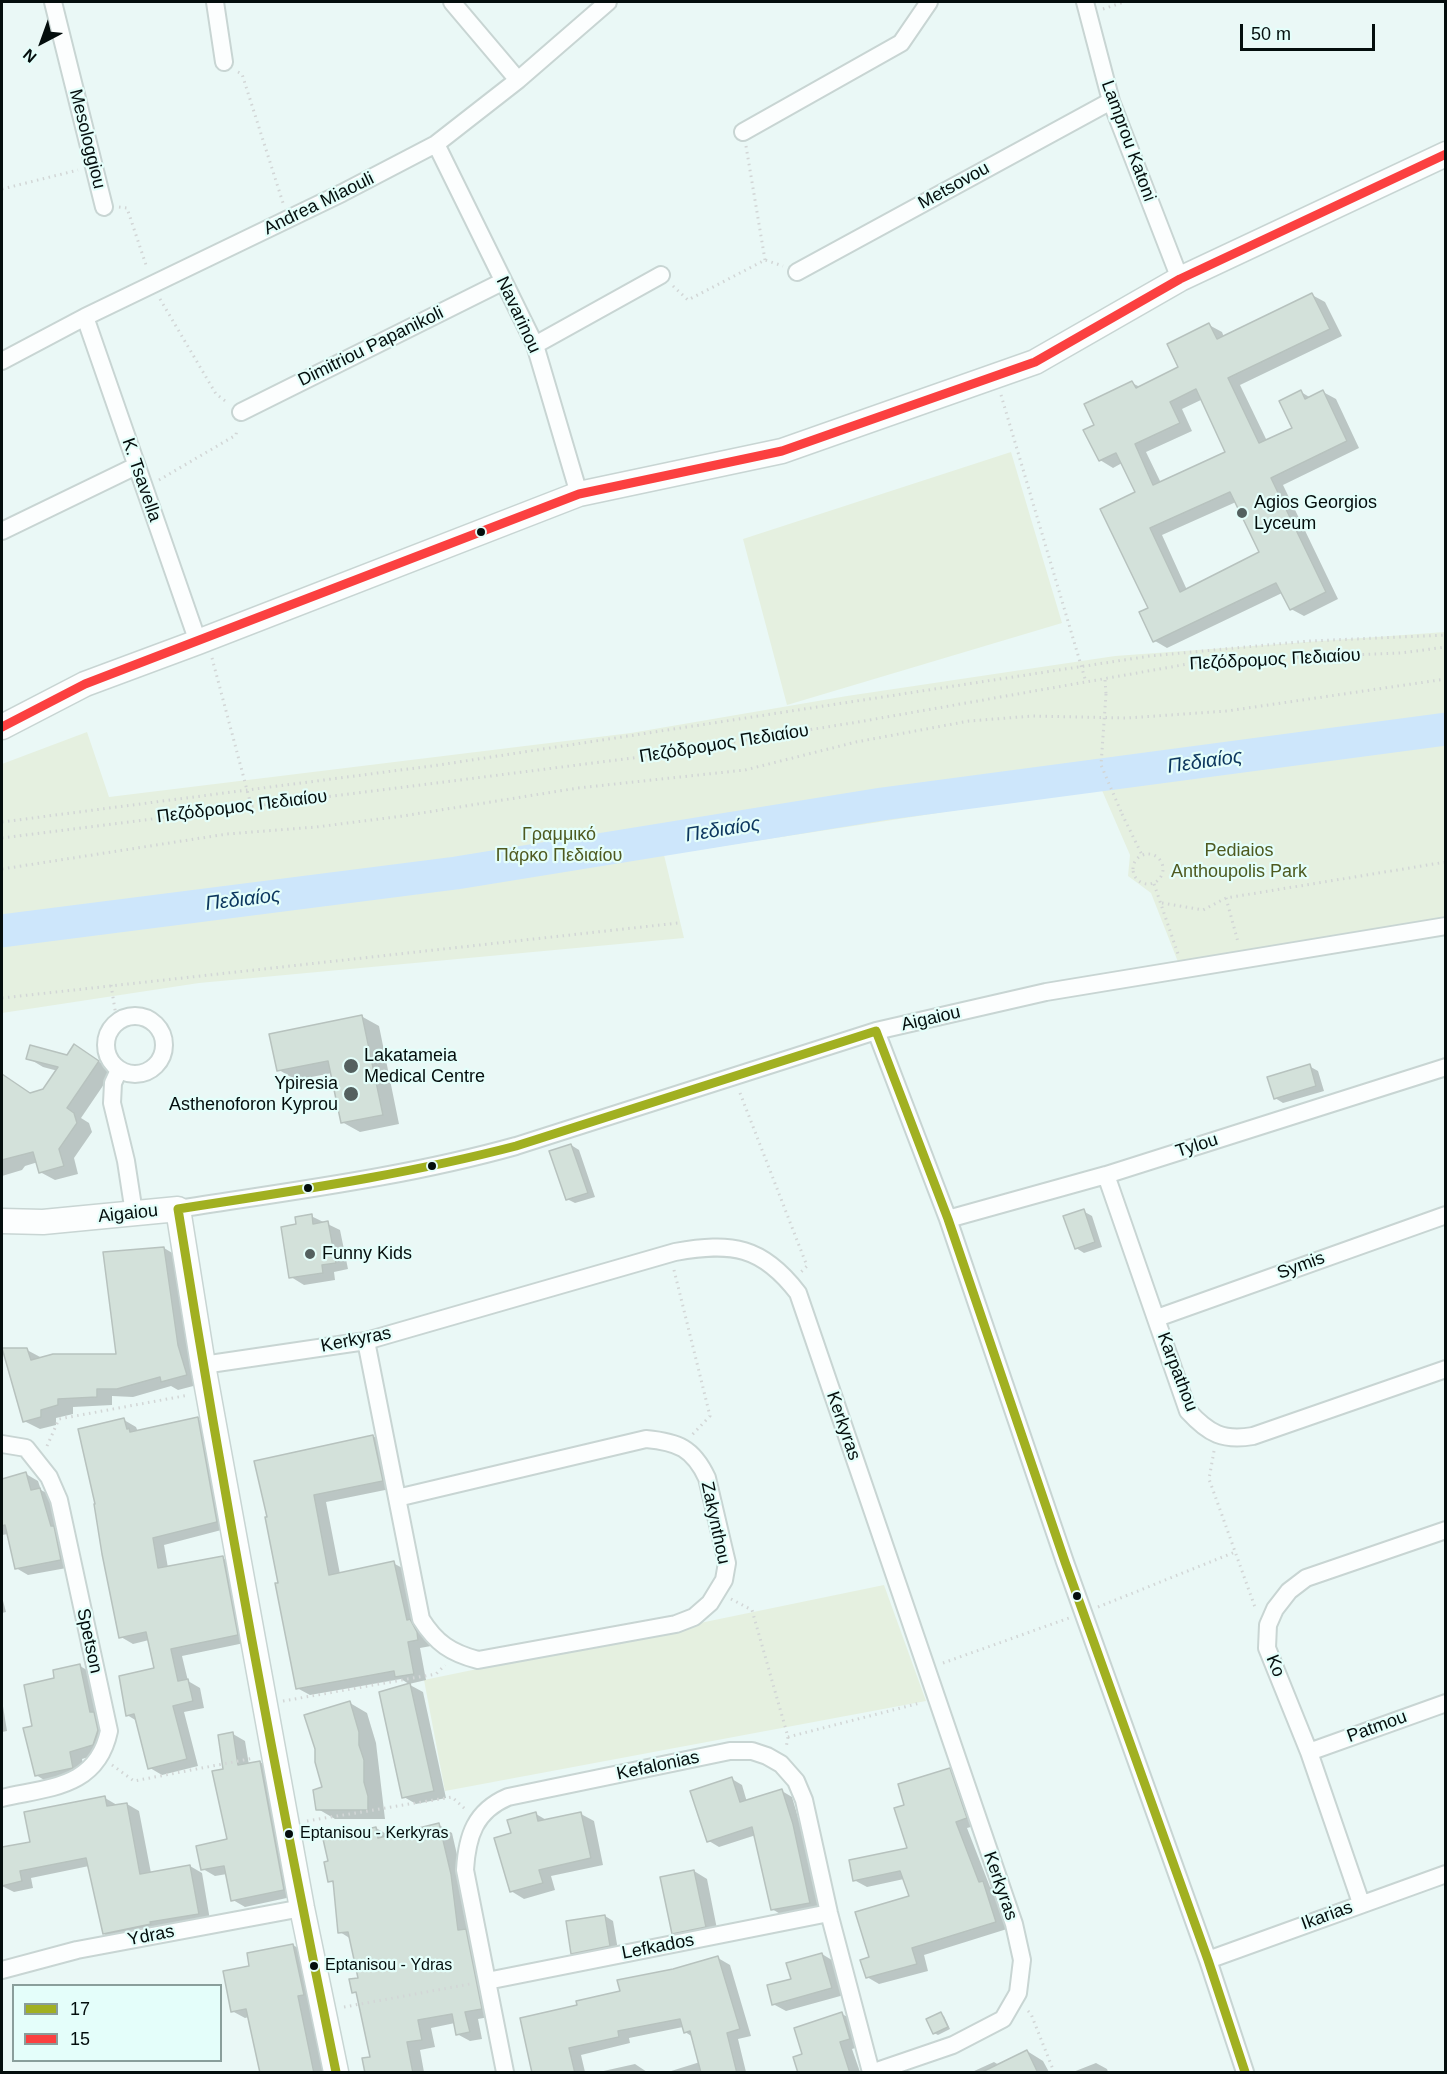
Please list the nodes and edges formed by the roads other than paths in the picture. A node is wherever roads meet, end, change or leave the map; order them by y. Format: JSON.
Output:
{"nodes":[{"id":1,"x":53,"y":2,"type":"edge"},
{"id":2,"x":215,"y":2,"type":"edge"},
{"id":3,"x":452,"y":2,"type":"edge"},
{"id":4,"x":608,"y":2,"type":"edge"},
{"id":5,"x":929,"y":2,"type":"edge"},
{"id":6,"x":1085,"y":2,"type":"edge"},
{"id":7,"x":224,"y":62,"type":"road end"},
{"id":8,"x":519,"y":80,"type":"junction"},
{"id":9,"x":1111,"y":101,"type":"junction"},
{"id":10,"x":743,"y":132,"type":"road end"},
{"id":11,"x":436,"y":144,"type":"junction"},
{"id":12,"x":1446,"y":154,"type":"edge"},
{"id":13,"x":104,"y":207,"type":"road end"},
{"id":14,"x":797,"y":272,"type":"road end"},
{"id":15,"x":661,"y":274,"type":"road end"},
{"id":16,"x":1180,"y":279,"type":"junction"},
{"id":17,"x":502,"y":282,"type":"junction"},
{"id":18,"x":85,"y":317,"type":"junction"},
{"id":19,"x":535,"y":345,"type":"junction"},
{"id":20,"x":2,"y":361,"type":"edge"},
{"id":21,"x":241,"y":412,"type":"road end"},
{"id":22,"x":136,"y":466,"type":"junction"},
{"id":23,"x":579,"y":494,"type":"junction"},
{"id":24,"x":2,"y":531,"type":"edge"},
{"id":25,"x":202,"y":640,"type":"junction"},
{"id":26,"x":2,"y":727,"type":"edge"},
{"id":27,"x":1446,"y":926,"type":"edge"},
{"id":28,"x":876,"y":1031,"type":"junction"},
{"id":29,"x":1446,"y":1067,"type":"edge"},
{"id":30,"x":119,"y":1070,"type":"junction"},
{"id":31,"x":1106,"y":1175,"type":"junction"},
{"id":32,"x":178,"y":1209,"type":"junction"},
{"id":33,"x":134,"y":1213,"type":"junction"},
{"id":34,"x":1446,"y":1215,"type":"edge"},
{"id":35,"x":948,"y":1219,"type":"junction"},
{"id":36,"x":2,"y":1221,"type":"edge"},
{"id":37,"x":1157,"y":1318,"type":"junction"},
{"id":38,"x":366,"y":1341,"type":"junction"},
{"id":39,"x":203,"y":1365,"type":"junction"},
{"id":40,"x":1446,"y":1369,"type":"edge"},
{"id":41,"x":2,"y":1444,"type":"edge"},
{"id":42,"x":397,"y":1497,"type":"junction"},
{"id":43,"x":1446,"y":1530,"type":"edge"},
{"id":44,"x":1446,"y":1703,"type":"edge"},
{"id":45,"x":1310,"y":1752,"type":"junction"},
{"id":46,"x":2,"y":1798,"type":"edge"},
{"id":47,"x":1446,"y":1874,"type":"edge"},
{"id":48,"x":1361,"y":1903,"type":"junction"},
{"id":49,"x":302,"y":1908,"type":"junction"},
{"id":50,"x":829,"y":1913,"type":"junction"},
{"id":51,"x":1208,"y":1960,"type":"junction"},
{"id":52,"x":2,"y":1970,"type":"edge"},
{"id":53,"x":487,"y":1981,"type":"junction"},
{"id":54,"x":336,"y":2073,"type":"edge"},
{"id":55,"x":505,"y":2073,"type":"edge"},
{"id":56,"x":873,"y":2073,"type":"edge"},
{"id":57,"x":1245,"y":2073,"type":"edge"}],
"edges":[{"from":1,"to":13,"type":"street","name":"Mesologgiou"},
{"from":2,"to":7,"type":"street"},
{"from":3,"to":8,"type":"street"},
{"from":4,"to":8,"type":"street","name":"Andrea Miaouli"},
{"from":5,"to":10,"type":"street"},
{"from":6,"to":9,"type":"street","name":"Lamprou Katoni"},
{"from":8,"to":11,"type":"street","name":"Andrea Miaouli"},
{"from":9,"to":14,"type":"street","name":"Metsovou"},
{"from":9,"to":16,"type":"street","name":"Lamprou Katoni"},
{"from":11,"to":17,"type":"street","name":"Navarinou"},
{"from":11,"to":18,"type":"street","name":"Andrea Miaouli"},
{"from":12,"to":16,"type":"street"},
{"from":15,"to":19,"type":"street"},
{"from":16,"to":23,"type":"street"},
{"from":17,"to":19,"type":"street","name":"Navarinou"},
{"from":17,"to":21,"type":"street","name":"Dimitriou Papanikoli"},
{"from":18,"to":20,"type":"street","name":"Andrea Miaouli"},
{"from":18,"to":22,"type":"street","name":"K. Tsavella"},
{"from":19,"to":23,"type":"street","name":"Navarinou"},
{"from":22,"to":24,"type":"street"},
{"from":22,"to":25,"type":"street","name":"K. Tsavella"},
{"from":23,"to":25,"type":"street"},
{"from":25,"to":26,"type":"street"},
{"from":27,"to":28,"type":"street","name":"Aigaiou"},
{"from":28,"to":32,"type":"street","name":"Aigaiou"},
{"from":28,"to":35,"type":"street"},
{"from":29,"to":31,"type":"street","name":"Tylou"},
{"from":30,"to":30,"type":"street"},
{"from":30,"to":33,"type":"street"},
{"from":31,"to":35,"type":"street","name":"Tylou"},
{"from":31,"to":37,"type":"street","name":"Karpathou"},
{"from":32,"to":33,"type":"street","name":"Aigaiou"},
{"from":32,"to":39,"type":"street"},
{"from":33,"to":36,"type":"street","name":"Aigaiou"},
{"from":34,"to":37,"type":"street","name":"Symis"},
{"from":35,"to":51,"type":"street"},
{"from":37,"to":40,"type":"street","name":"Karpathou"},
{"from":38,"to":39,"type":"street","name":"Kerkyras"},
{"from":38,"to":42,"type":"street","name":"Zakynthou"},
{"from":38,"to":56,"type":"street","name":"Kerkyras"},
{"from":39,"to":49,"type":"street"},
{"from":41,"to":46,"type":"street","name":"Spetson"},
{"from":42,"to":42,"type":"street","name":"Zakynthou"},
{"from":43,"to":45,"type":"street","name":"Ko"},
{"from":44,"to":45,"type":"street","name":"Patmou"},
{"from":45,"to":48,"type":"street","name":"Ko"},
{"from":47,"to":48,"type":"street","name":"Ikarias"},
{"from":48,"to":51,"type":"street","name":"Ikarias"},
{"from":49,"to":52,"type":"street","name":"Ydras"},
{"from":49,"to":54,"type":"street"},
{"from":50,"to":53,"type":"street","name":"Lefkados"},
{"from":50,"to":53,"type":"street","name":"Kefalonias"},
{"from":50,"to":56,"type":"street","name":"Kefalonias"},
{"from":51,"to":57,"type":"street"},
{"from":53,"to":55,"type":"street"}]}
